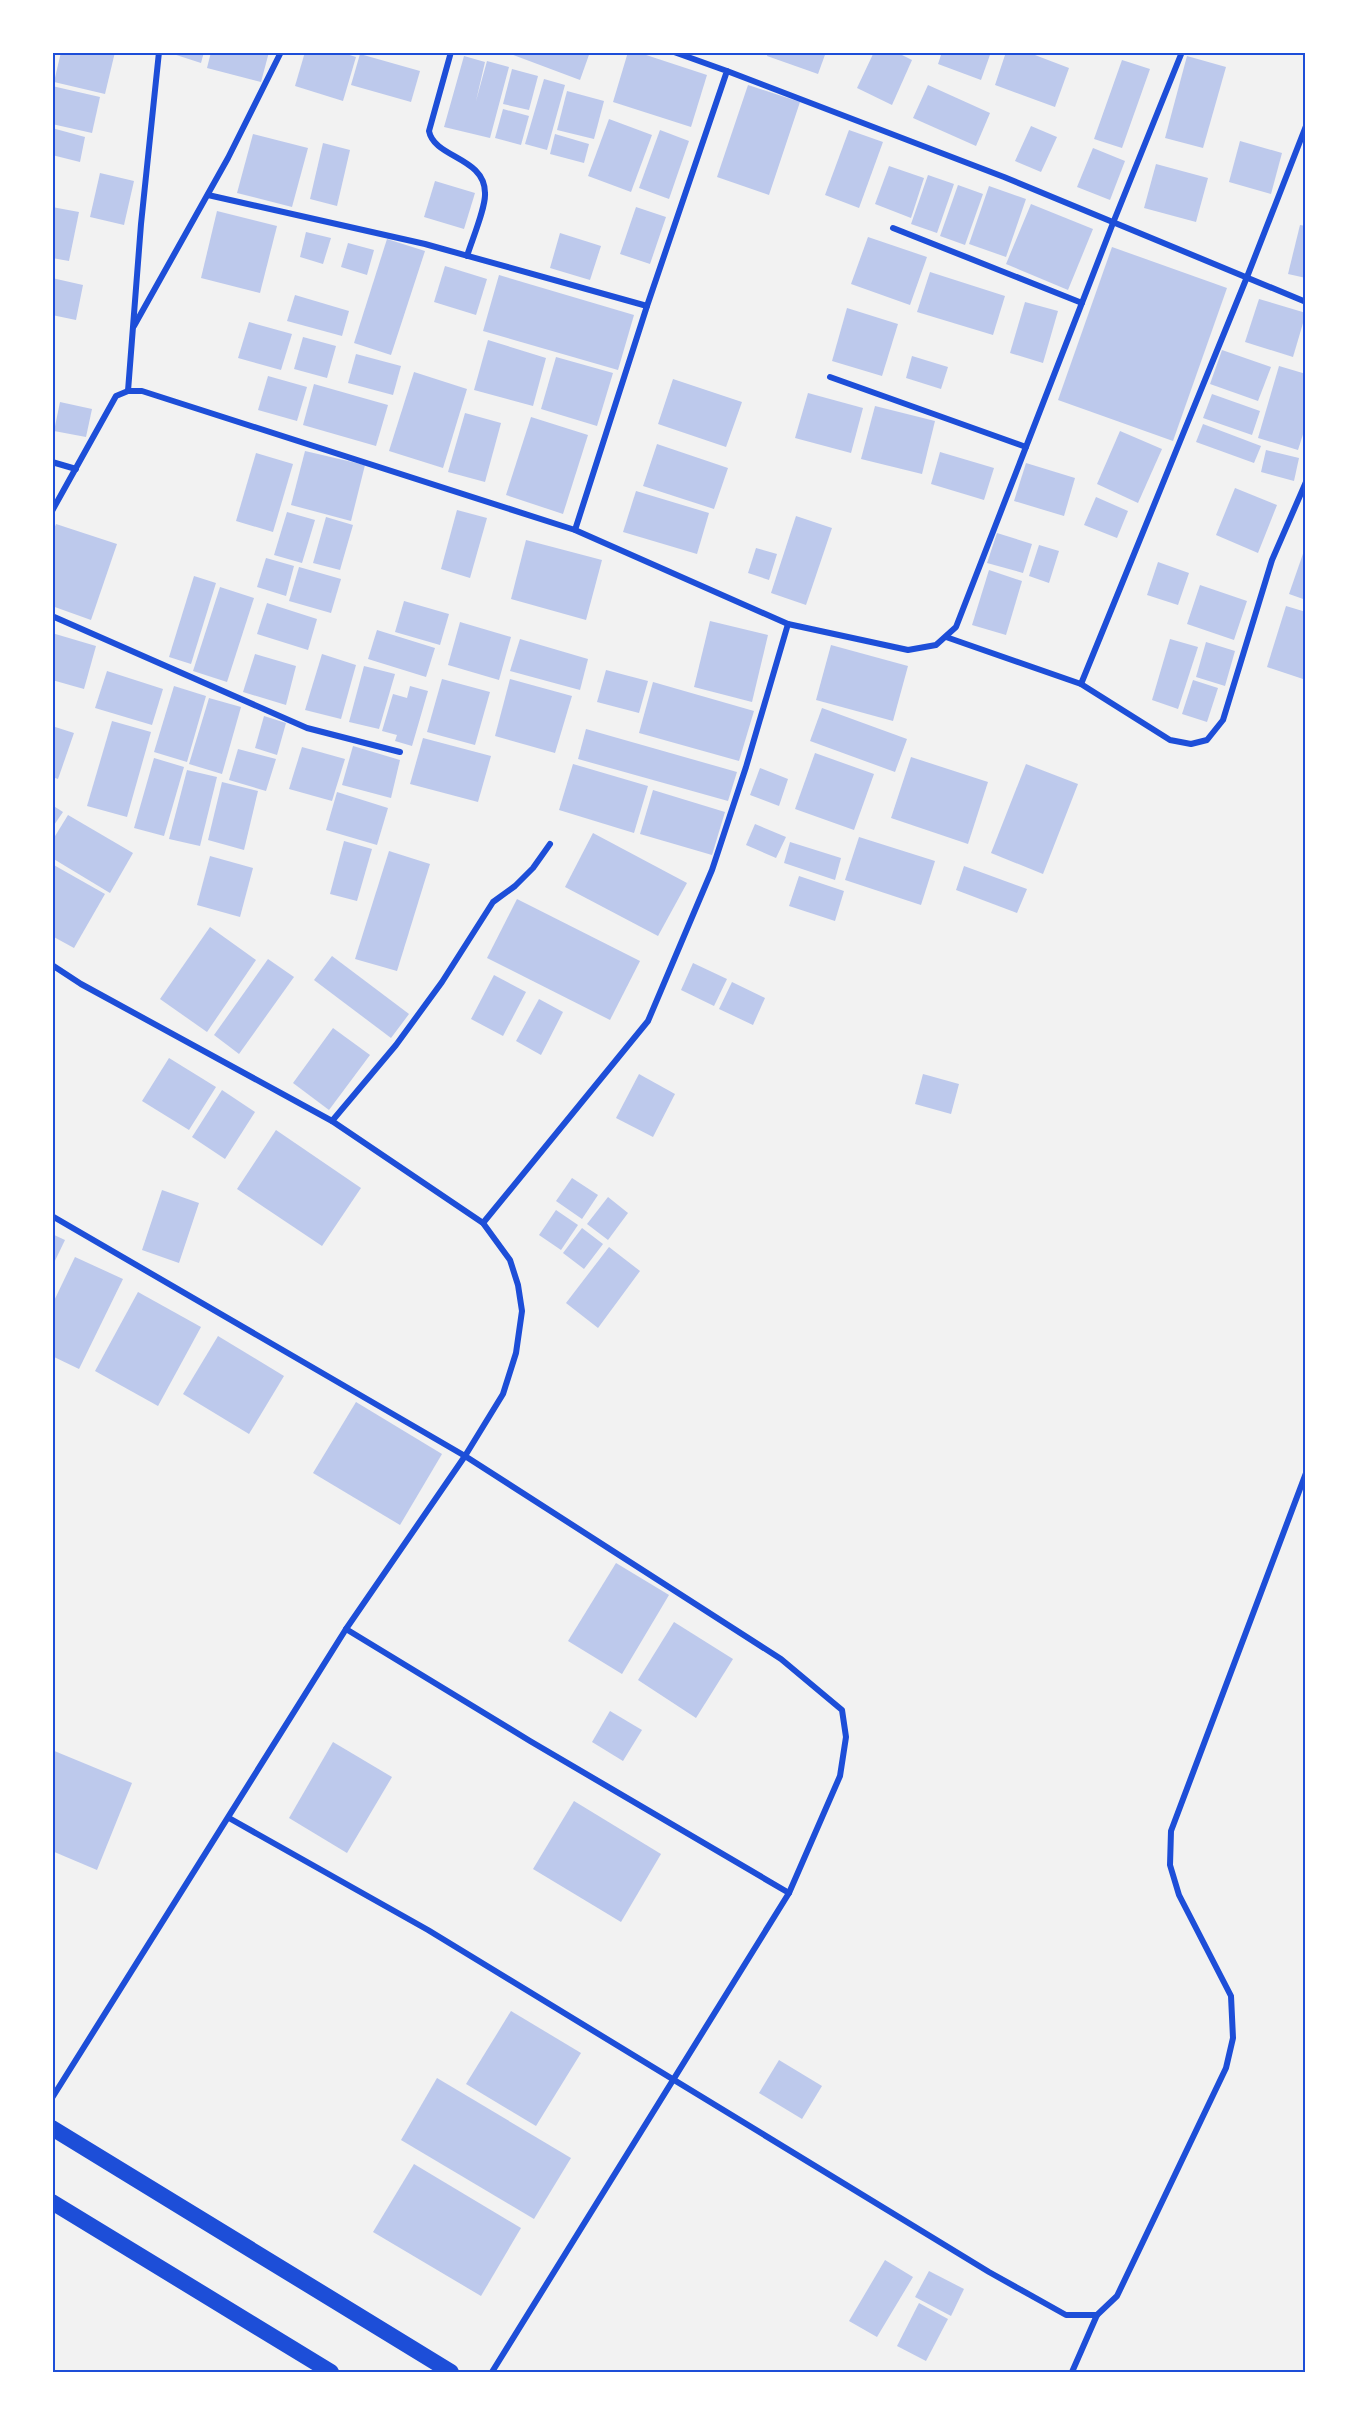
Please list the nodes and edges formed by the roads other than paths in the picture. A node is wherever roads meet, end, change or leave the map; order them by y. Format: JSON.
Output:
{"nodes":[{"id":1,"x":281,"y":52,"type":"edge"},
{"id":2,"x":451,"y":52,"type":"edge"},
{"id":3,"x":674,"y":52,"type":"edge"},
{"id":4,"x":1182,"y":52,"type":"edge"},
{"id":5,"x":159,"y":53,"type":"edge"},
{"id":6,"x":728,"y":71,"type":"junction"},
{"id":7,"x":1305,"y":126,"type":"edge"},
{"id":8,"x":208,"y":195,"type":"junction"},
{"id":9,"x":1113,"y":223,"type":"junction"},
{"id":10,"x":893,"y":228,"type":"dead end"},
{"id":11,"x":467,"y":256,"type":"junction"},
{"id":12,"x":1247,"y":277,"type":"junction"},
{"id":13,"x":1305,"y":302,"type":"edge"},
{"id":14,"x":1082,"y":303,"type":"junction"},
{"id":15,"x":648,"y":306,"type":"junction"},
{"id":16,"x":132,"y":329,"type":"junction"},
{"id":17,"x":830,"y":377,"type":"dead end"},
{"id":18,"x":128,"y":391,"type":"junction"},
{"id":19,"x":1026,"y":447,"type":"junction"},
{"id":20,"x":52,"y":462,"type":"edge"},
{"id":21,"x":76,"y":469,"type":"junction"},
{"id":22,"x":1305,"y":482,"type":"edge"},
{"id":23,"x":52,"y":511,"type":"edge"},
{"id":24,"x":575,"y":530,"type":"junction"},
{"id":25,"x":52,"y":616,"type":"edge"},
{"id":26,"x":788,"y":624,"type":"junction"},
{"id":27,"x":946,"y":637,"type":"junction"},
{"id":28,"x":1081,"y":684,"type":"junction"},
{"id":29,"x":400,"y":752,"type":"dead end"},
{"id":30,"x":550,"y":844,"type":"dead end"},
{"id":31,"x":52,"y":964,"type":"edge"},
{"id":32,"x":332,"y":1121,"type":"junction"},
{"id":33,"x":52,"y":1216,"type":"edge"},
{"id":34,"x":483,"y":1223,"type":"junction"},
{"id":35,"x":465,"y":1455,"type":"junction"},
{"id":36,"x":1305,"y":1473,"type":"edge"},
{"id":37,"x":346,"y":1629,"type":"junction"},
{"id":38,"x":229,"y":1818,"type":"junction"},
{"id":39,"x":789,"y":1893,"type":"junction"},
{"id":40,"x":674,"y":2080,"type":"junction"},
{"id":41,"x":52,"y":2098,"type":"edge"},
{"id":42,"x":52,"y":2128,"type":"edge"},
{"id":43,"x":52,"y":2202,"type":"edge"},
{"id":44,"x":1097,"y":2315,"type":"junction"},
{"id":45,"x":331,"y":2373,"type":"edge"},
{"id":46,"x":451,"y":2373,"type":"edge"},
{"id":47,"x":492,"y":2373,"type":"edge"},
{"id":48,"x":1072,"y":2373,"type":"edge"}],
"edges":[{"from":1,"to":8,"type":"street"},
{"from":2,"to":11,"type":"street"},
{"from":3,"to":6,"type":"street"},
{"from":4,"to":9,"type":"street"},
{"from":5,"to":16,"type":"street"},
{"from":6,"to":9,"type":"street"},
{"from":6,"to":15,"type":"street"},
{"from":7,"to":12,"type":"street"},
{"from":8,"to":11,"type":"street"},
{"from":8,"to":16,"type":"street"},
{"from":9,"to":12,"type":"street"},
{"from":9,"to":14,"type":"street"},
{"from":10,"to":14,"type":"street"},
{"from":11,"to":15,"type":"street"},
{"from":12,"to":13,"type":"street"},
{"from":12,"to":28,"type":"street"},
{"from":14,"to":19,"type":"street"},
{"from":15,"to":24,"type":"street"},
{"from":16,"to":18,"type":"street"},
{"from":17,"to":19,"type":"street"},
{"from":18,"to":21,"type":"street"},
{"from":18,"to":24,"type":"street"},
{"from":19,"to":27,"type":"street"},
{"from":20,"to":21,"type":"street"},
{"from":21,"to":23,"type":"street"},
{"from":22,"to":28,"type":"street"},
{"from":24,"to":26,"type":"street"},
{"from":25,"to":29,"type":"street"},
{"from":26,"to":27,"type":"street"},
{"from":26,"to":34,"type":"street"},
{"from":27,"to":28,"type":"street"},
{"from":30,"to":32,"type":"street"},
{"from":31,"to":32,"type":"street"},
{"from":32,"to":34,"type":"street"},
{"from":33,"to":35,"type":"street"},
{"from":34,"to":35,"type":"street"},
{"from":35,"to":37,"type":"street"},
{"from":35,"to":39,"type":"street"},
{"from":36,"to":44,"type":"street"},
{"from":37,"to":38,"type":"street"},
{"from":37,"to":39,"type":"street"},
{"from":38,"to":40,"type":"street"},
{"from":38,"to":41,"type":"street"},
{"from":39,"to":40,"type":"street"},
{"from":40,"to":44,"type":"street"},
{"from":40,"to":47,"type":"street"},
{"from":42,"to":46,"type":"highway"},
{"from":43,"to":45,"type":"highway"},
{"from":44,"to":48,"type":"street"}]}
